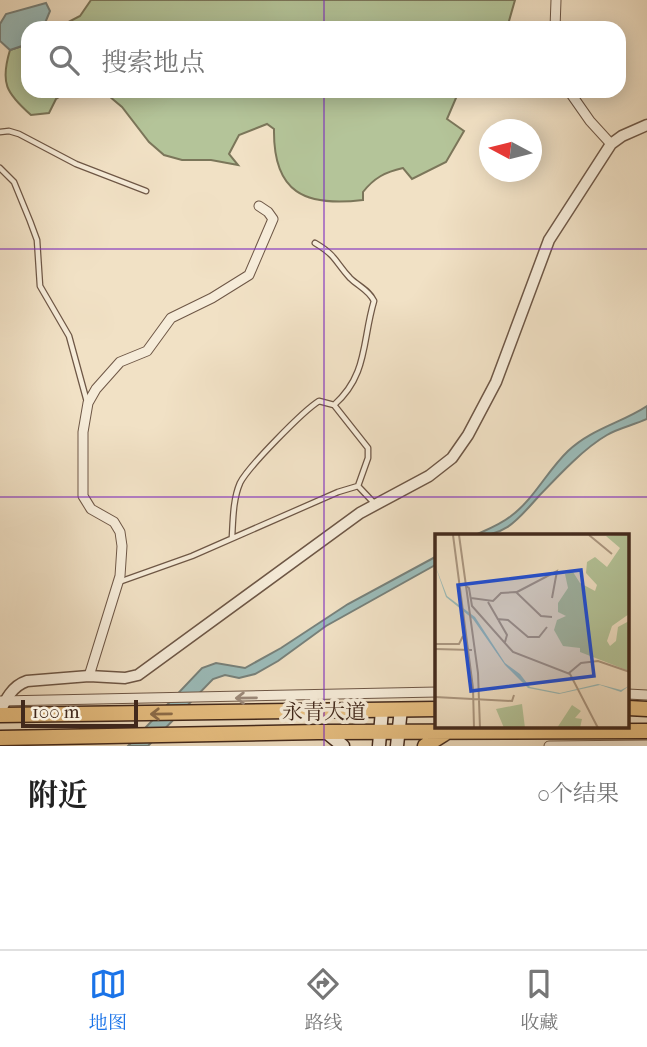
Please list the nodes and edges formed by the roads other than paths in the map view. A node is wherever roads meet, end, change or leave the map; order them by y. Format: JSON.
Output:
{"nodes":[{"id":1,"x":556,"y":0,"type":"edge"},
{"id":2,"x":555,"y":21,"type":"edge"},
{"id":3,"x":574,"y":98,"type":"edge"},
{"id":4,"x":647,"y":125,"type":"edge"},
{"id":5,"x":0,"y":132,"type":"edge"},
{"id":6,"x":611,"y":144,"type":"junction"},
{"id":7,"x":0,"y":168,"type":"edge"},
{"id":8,"x":146,"y":191,"type":"dead end"},
{"id":9,"x":259,"y":206,"type":"dead end"},
{"id":10,"x":315,"y":243,"type":"dead end"},
{"id":11,"x":88,"y":403,"type":"junction"},
{"id":12,"x":334,"y":405,"type":"junction"},
{"id":13,"x":358,"y":486,"type":"junction"},
{"id":14,"x":375,"y":504,"type":"junction"},
{"id":15,"x":232,"y":537,"type":"junction"},
{"id":16,"x":118,"y":583,"type":"junction"},
{"id":17,"x":89,"y":676,"type":"junction"},
{"id":18,"x":435,"y":692,"type":"edge"},
{"id":19,"x":1,"y":708,"type":"edge"},
{"id":20,"x":401,"y":709,"type":"junction"},
{"id":21,"x":435,"y":709,"type":"edge"},
{"id":22,"x":383,"y":710,"type":"junction"},
{"id":23,"x":318,"y":712,"type":"junction"},
{"id":24,"x":453,"y":730,"type":"edge"},
{"id":25,"x":647,"y":731,"type":"edge"},
{"id":26,"x":322,"y":732,"type":"junction"},
{"id":27,"x":0,"y":738,"type":"edge"},
{"id":28,"x":251,"y":739,"type":"edge"},
{"id":29,"x":380,"y":739,"type":"edge"},
{"id":30,"x":398,"y":739,"type":"edge"},
{"id":31,"x":647,"y":745,"type":"edge"},
{"id":32,"x":343,"y":746,"type":"edge"},
{"id":33,"x":425,"y":746,"type":"edge"},
{"id":34,"x":548,"y":746,"type":"edge"}],
"edges":[{"from":1,"to":2,"type":"street"},
{"from":3,"to":6,"type":"street"},
{"from":4,"to":6,"type":"street"},
{"from":5,"to":8,"type":"lane"},
{"from":6,"to":14,"type":"street"},
{"from":7,"to":11,"type":"lane"},
{"from":9,"to":11,"type":"street"},
{"from":10,"to":12,"type":"lane"},
{"from":11,"to":16,"type":"street"},
{"from":12,"to":13,"type":"lane"},
{"from":12,"to":15,"type":"lane"},
{"from":13,"to":14,"type":"lane"},
{"from":13,"to":15,"type":"lane"},
{"from":14,"to":17,"type":"street"},
{"from":15,"to":16,"type":"lane"},
{"from":16,"to":17,"type":"street"},
{"from":17,"to":19,"type":"street"},
{"from":18,"to":19,"type":"street","one_way":true},
{"from":23,"to":19,"type":"main road","name":"永青大道","one_way":true},
{"from":20,"to":21,"type":"main road","name":"永青大道"},
{"from":20,"to":22,"type":"main road","name":"永青大道"},
{"from":20,"to":30,"type":"main road"},
{"from":22,"to":23,"type":"main road","name":"永青大道"},
{"from":22,"to":29,"type":"main road"},
{"from":23,"to":26,"type":"main road"},
{"from":24,"to":25,"type":"main road","name":"永青大道"},
{"from":24,"to":30,"type":"main road","name":"永青大道"},
{"from":24,"to":33,"type":"main road"},
{"from":26,"to":28,"type":"main road","name":"永青大道"},
{"from":26,"to":29,"type":"main road","name":"永青大道"},
{"from":26,"to":32,"type":"main road"},
{"from":27,"to":28,"type":"main road","name":"永青大道"},
{"from":29,"to":30,"type":"main road","name":"永青大道"},
{"from":31,"to":34,"type":"street"}]}
